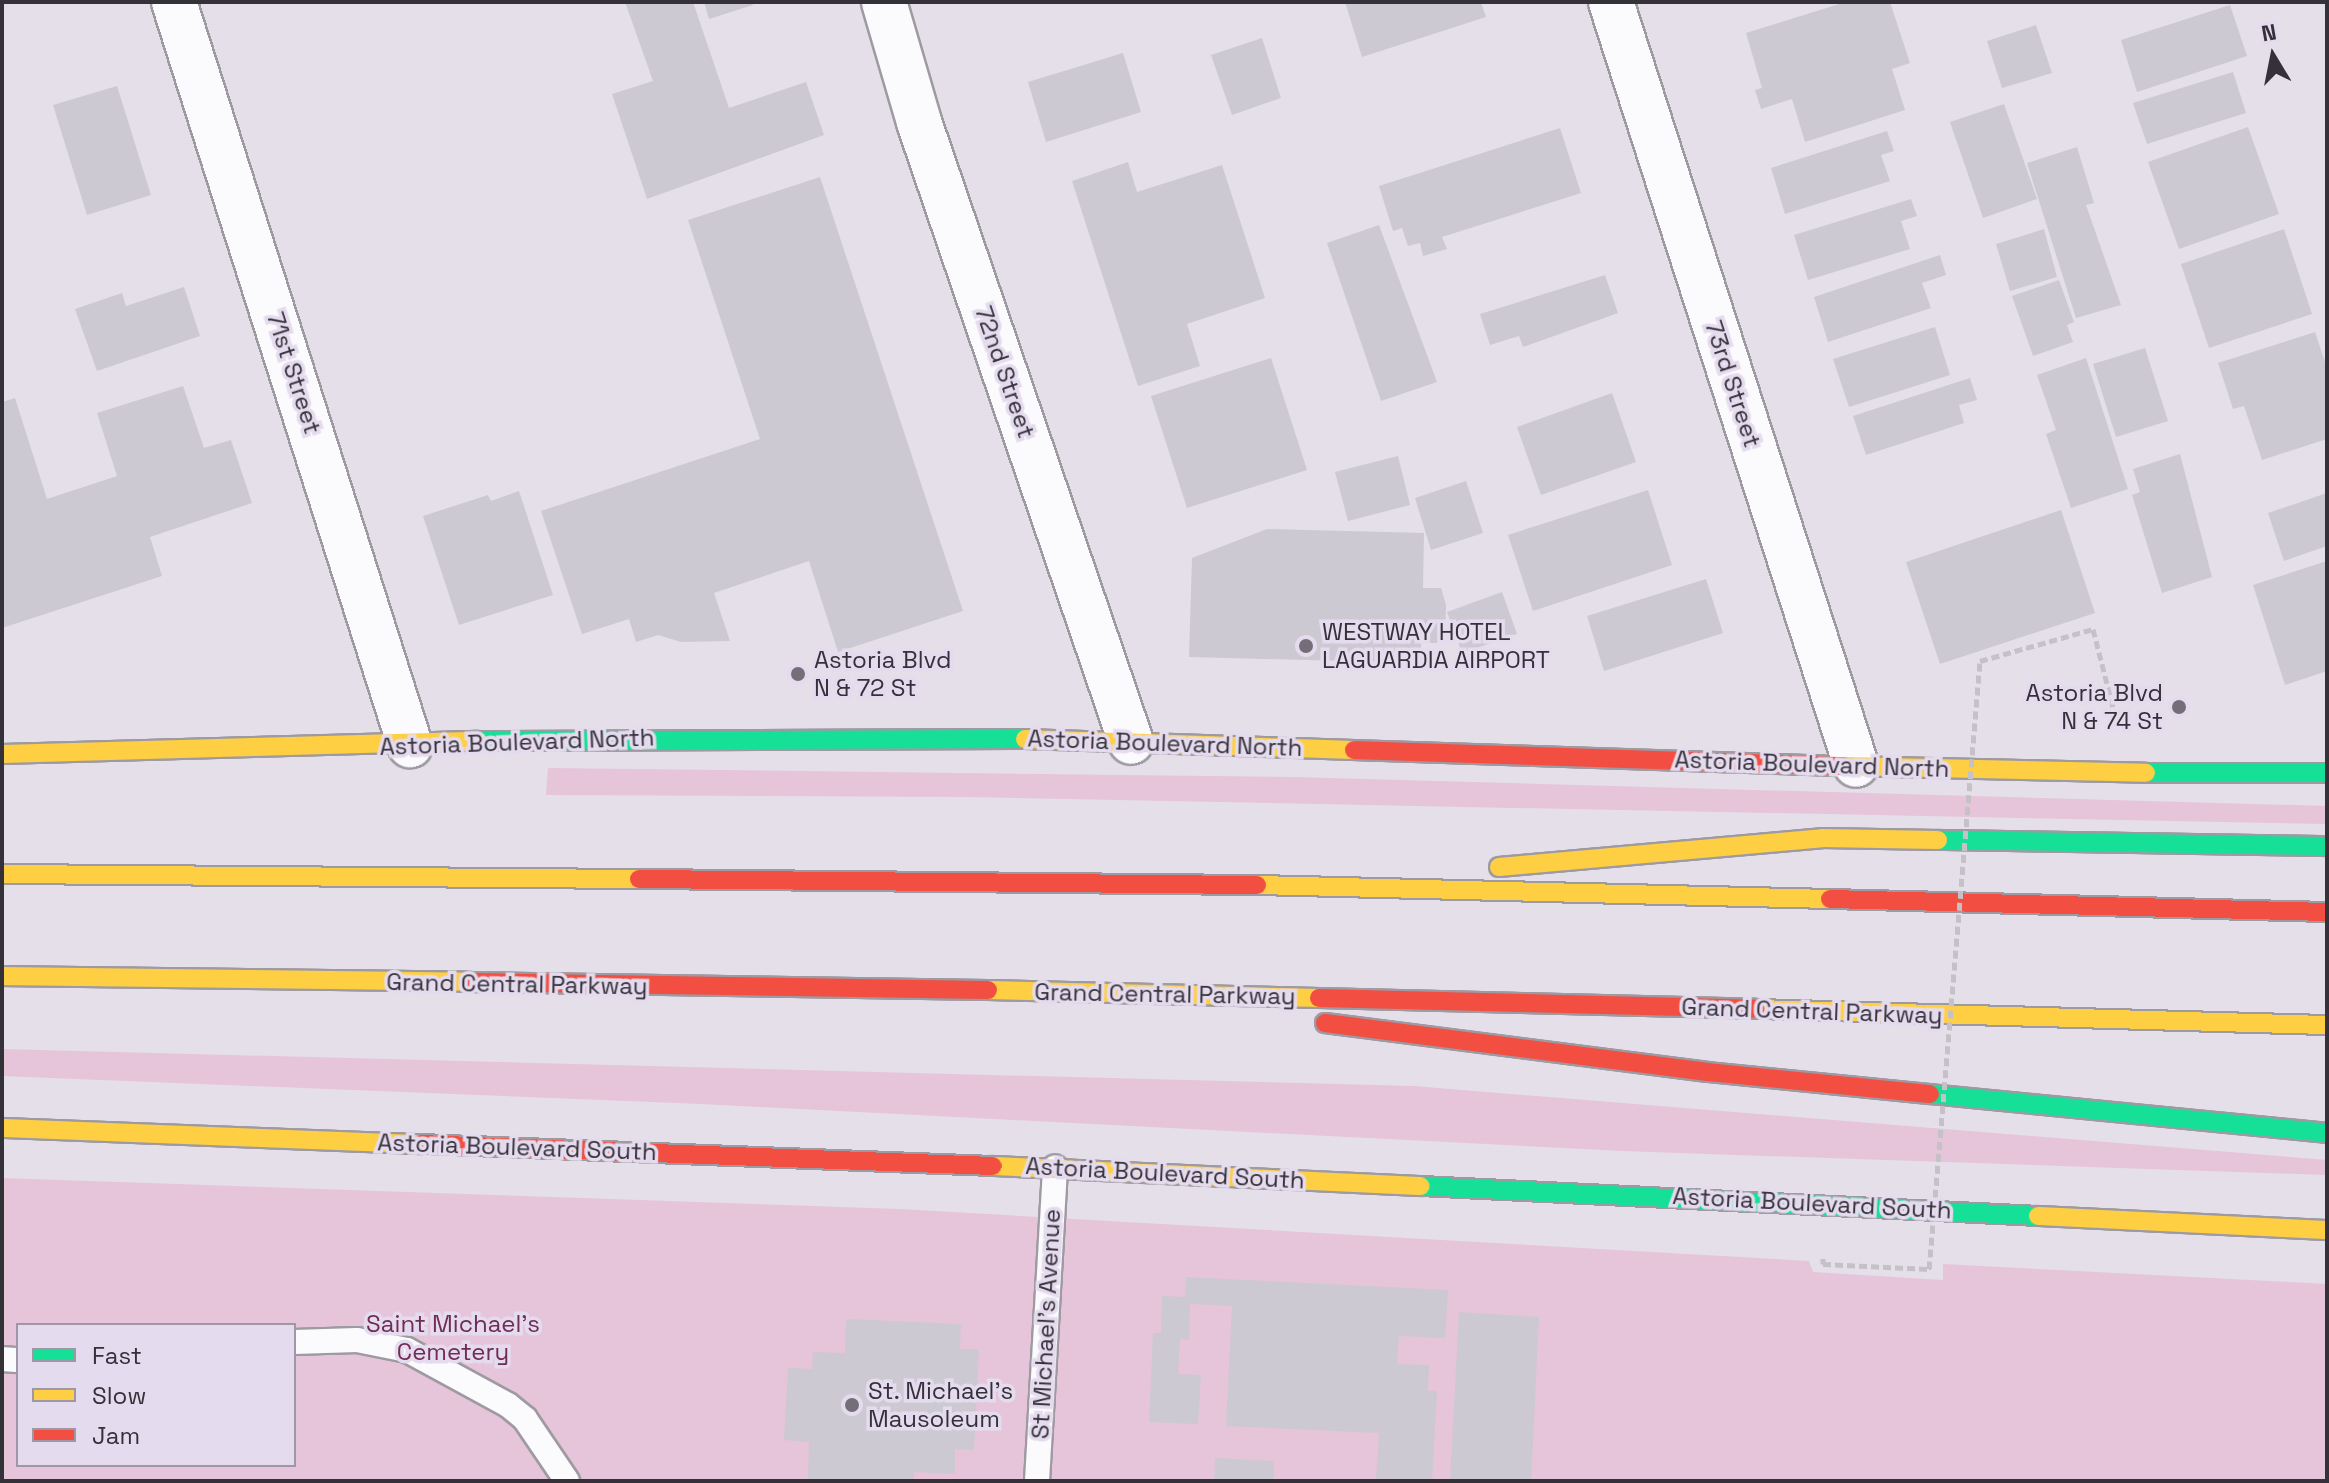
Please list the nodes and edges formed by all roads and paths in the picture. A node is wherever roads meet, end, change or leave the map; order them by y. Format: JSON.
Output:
{"nodes":[{"id":1,"x":174,"y":2,"type":"edge"},
{"id":2,"x":884,"y":2,"type":"edge"},
{"id":3,"x":1611,"y":2,"type":"edge"},
{"id":4,"x":1131,"y":742,"type":"junction"},
{"id":5,"x":410,"y":745,"type":"junction"},
{"id":6,"x":2,"y":754,"type":"edge"},
{"id":7,"x":1856,"y":765,"type":"junction"},
{"id":8,"x":2327,"y":773,"type":"edge"},
{"id":9,"x":2130,"y":775,"type":"junction"},
{"id":10,"x":2327,"y":846,"type":"edge"},
{"id":11,"x":2,"y":874,"type":"edge"},
{"id":12,"x":1284,"y":885,"type":"junction"},
{"id":13,"x":2327,"y":912,"type":"edge"},
{"id":14,"x":2,"y":976,"type":"edge"},
{"id":15,"x":1077,"y":991,"type":"junction"},
{"id":16,"x":2327,"y":1025,"type":"edge"},
{"id":17,"x":2,"y":1128,"type":"edge"},
{"id":18,"x":2327,"y":1133,"type":"edge"},
{"id":19,"x":1055,"y":1168,"type":"junction"},
{"id":20,"x":2327,"y":1230,"type":"edge"},
{"id":21,"x":1929,"y":1269,"type":"dead end"},
{"id":22,"x":296,"y":1342,"type":"edge"},
{"id":23,"x":567,"y":1481,"type":"edge"},
{"id":24,"x":1037,"y":1481,"type":"edge"}],
"edges":[{"from":1,"to":5,"type":"street","name":"71st Street"},
{"from":2,"to":4,"type":"street","name":"72nd Street"},
{"from":3,"to":7,"type":"street","name":"73rd Street"},
{"from":4,"to":5,"type":"main road","name":"Astoria Boulevard North"},
{"from":4,"to":7,"type":"main road","name":"Astoria Boulevard North"},
{"from":5,"to":6,"type":"main road","name":"Astoria Boulevard North"},
{"from":7,"to":9,"type":"main road","name":"Astoria Boulevard North"},
{"from":8,"to":9,"type":"main road","name":"Astoria Boulevard North"},
{"from":9,"to":21,"type":"path","bridge":true},
{"from":10,"to":12,"type":"main road"},
{"from":11,"to":12,"type":"main road"},
{"from":12,"to":13,"type":"main road"},
{"from":14,"to":15,"type":"main road","name":"Grand Central Parkway"},
{"from":15,"to":16,"type":"main road","name":"Grand Central Parkway"},
{"from":15,"to":18,"type":"main road"},
{"from":17,"to":19,"type":"main road","name":"Astoria Boulevard South"},
{"from":19,"to":20,"type":"main road","name":"Astoria Boulevard South"},
{"from":19,"to":24,"type":"lane","name":"St Michael's Avenue"},
{"from":22,"to":23,"type":"lane"}]}
